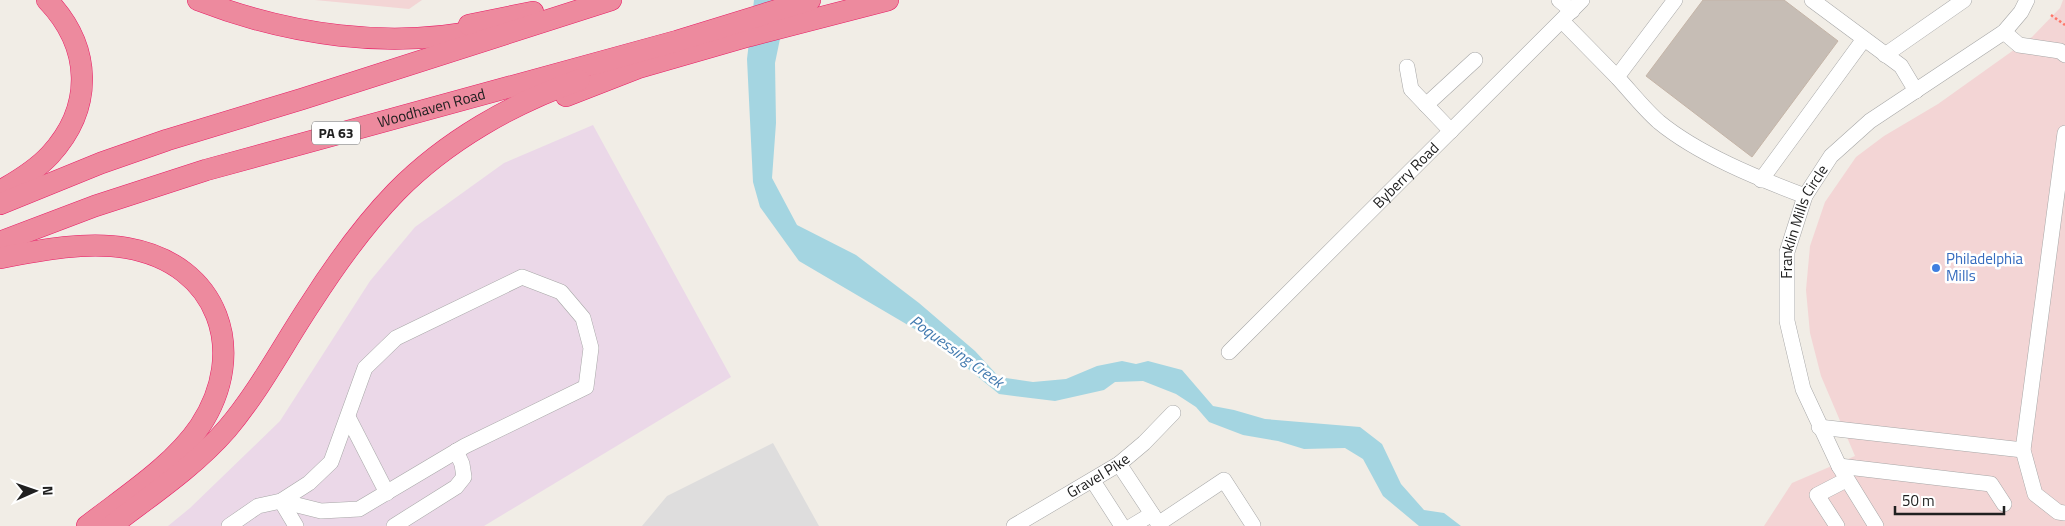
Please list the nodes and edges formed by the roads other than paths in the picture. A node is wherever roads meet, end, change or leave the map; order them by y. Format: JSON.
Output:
{"nodes":[{"id":1,"x":47,"y":0,"type":"edge"},
{"id":2,"x":198,"y":0,"type":"edge"},
{"id":3,"x":572,"y":0,"type":"edge"},
{"id":4,"x":605,"y":0,"type":"edge"},
{"id":5,"x":611,"y":0,"type":"edge"},
{"id":6,"x":888,"y":0,"type":"edge"},
{"id":7,"x":1559,"y":0,"type":"edge"},
{"id":8,"x":1675,"y":0,"type":"edge"},
{"id":9,"x":1812,"y":0,"type":"edge"},
{"id":10,"x":1964,"y":0,"type":"edge"},
{"id":11,"x":2027,"y":0,"type":"edge"},
{"id":12,"x":804,"y":2,"type":"edge"},
{"id":13,"x":1572,"y":10,"type":"edge"},
{"id":14,"x":748,"y":27,"type":"junction"},
{"id":15,"x":312,"y":32,"type":"junction"},
{"id":16,"x":2004,"y":32,"type":"junction"},
{"id":17,"x":1864,"y":38,"type":"junction"},
{"id":18,"x":677,"y":41,"type":"junction"},
{"id":19,"x":1885,"y":55,"type":"junction"},
{"id":20,"x":2065,"y":55,"type":"edge"},
{"id":21,"x":1475,"y":60,"type":"dead end"},
{"id":22,"x":1407,"y":67,"type":"dead end"},
{"id":23,"x":1617,"y":77,"type":"junction"},
{"id":24,"x":1916,"y":91,"type":"junction"},
{"id":25,"x":1426,"y":105,"type":"junction"},
{"id":26,"x":1451,"y":131,"type":"junction"},
{"id":27,"x":2065,"y":133,"type":"edge"},
{"id":28,"x":2062,"y":174,"type":"edge"},
{"id":29,"x":1761,"y":180,"type":"junction"},
{"id":30,"x":0,"y":191,"type":"edge"},
{"id":31,"x":1805,"y":196,"type":"junction"},
{"id":32,"x":0,"y":204,"type":"edge"},
{"id":33,"x":0,"y":242,"type":"edge"},
{"id":34,"x":344,"y":255,"type":"junction"},
{"id":35,"x":0,"y":258,"type":"edge"},
{"id":36,"x":1229,"y":352,"type":"dead end"},
{"id":37,"x":1173,"y":413,"type":"dead end"},
{"id":38,"x":348,"y":417,"type":"junction"},
{"id":39,"x":1819,"y":426,"type":"junction"},
{"id":40,"x":2023,"y":450,"type":"junction"},
{"id":41,"x":456,"y":452,"type":"junction"},
{"id":42,"x":1119,"y":464,"type":"junction"},
{"id":43,"x":1838,"y":466,"type":"junction"},
{"id":44,"x":1846,"y":480,"type":"junction"},
{"id":45,"x":1092,"y":481,"type":"junction"},
{"id":46,"x":384,"y":495,"type":"junction"},
{"id":47,"x":282,"y":501,"type":"junction"},
{"id":48,"x":2004,"y":504,"type":"dead end"},
{"id":49,"x":2065,"y":513,"type":"edge"},
{"id":50,"x":1157,"y":521,"type":"edge"},
{"id":51,"x":1252,"y":525,"type":"dead end"},
{"id":52,"x":87,"y":526,"type":"edge"},
{"id":53,"x":111,"y":526,"type":"edge"},
{"id":54,"x":229,"y":526,"type":"edge"},
{"id":55,"x":296,"y":526,"type":"edge"},
{"id":56,"x":394,"y":526,"type":"edge"},
{"id":57,"x":1014,"y":526,"type":"edge"},
{"id":58,"x":1122,"y":526,"type":"edge"},
{"id":59,"x":1132,"y":526,"type":"edge"},
{"id":60,"x":1837,"y":526,"type":"edge"},
{"id":61,"x":1876,"y":526,"type":"edge"}],
"edges":[{"from":1,"to":30,"type":"highway"},
{"from":2,"to":15,"type":"highway"},
{"from":3,"to":15,"type":"highway"},
{"from":4,"to":15,"type":"highway"},
{"from":5,"to":32,"type":"highway"},
{"from":6,"to":14,"type":"highway"},
{"from":7,"to":13,"type":"street"},
{"from":8,"to":23,"type":"street"},
{"from":9,"to":17,"type":"street"},
{"from":10,"to":19,"type":"street"},
{"from":11,"to":16,"type":"street","name":"Franklin Mills Circle"},
{"from":12,"to":14,"type":"highway","name":"Woodhaven Road","number":"PA 63"},
{"from":13,"to":23,"type":"street"},
{"from":13,"to":26,"type":"street","name":"Byberry Road"},
{"from":14,"to":18,"type":"highway","name":"Woodhaven Road","number":"PA 63"},
{"from":14,"to":34,"type":"highway"},
{"from":16,"to":20,"type":"street"},
{"from":16,"to":24,"type":"street","name":"Franklin Mills Circle"},
{"from":17,"to":19,"type":"street"},
{"from":17,"to":29,"type":"street"},
{"from":18,"to":33,"type":"highway","name":"Woodhaven Road","number":"PA 63"},
{"from":18,"to":34,"type":"highway"},
{"from":19,"to":24,"type":"street"},
{"from":21,"to":25,"type":"street"},
{"from":22,"to":25,"type":"street"},
{"from":23,"to":29,"type":"street"},
{"from":24,"to":31,"type":"street","name":"Franklin Mills Circle"},
{"from":25,"to":26,"type":"street"},
{"from":26,"to":36,"type":"street","name":"Byberry Road"},
{"from":27,"to":28,"type":"street"},
{"from":28,"to":40,"type":"street"},
{"from":29,"to":31,"type":"street"},
{"from":31,"to":39,"type":"street","name":"Franklin Mills Circle"},
{"from":34,"to":53,"type":"highway"},
{"from":35,"to":52,"type":"highway"},
{"from":37,"to":42,"type":"street","name":"Gravel Pike"},
{"from":38,"to":41,"type":"street"},
{"from":38,"to":46,"type":"street"},
{"from":38,"to":47,"type":"street"},
{"from":39,"to":40,"type":"street"},
{"from":39,"to":43,"type":"street","name":"Franklin Mills Circle"},
{"from":40,"to":49,"type":"street"},
{"from":41,"to":46,"type":"street"},
{"from":41,"to":56,"type":"street"},
{"from":42,"to":45,"type":"street","name":"Gravel Pike"},
{"from":42,"to":50,"type":"street"},
{"from":43,"to":44,"type":"street","name":"Franklin Mills Circle"},
{"from":43,"to":48,"type":"street"},
{"from":44,"to":60,"type":"street"},
{"from":44,"to":61,"type":"street","name":"Franklin Mills Circle"},
{"from":45,"to":57,"type":"street","name":"Gravel Pike"},
{"from":45,"to":58,"type":"street"},
{"from":46,"to":47,"type":"street"},
{"from":47,"to":54,"type":"street"},
{"from":47,"to":55,"type":"street"},
{"from":50,"to":51,"type":"street"},
{"from":50,"to":59,"type":"street"}]}
